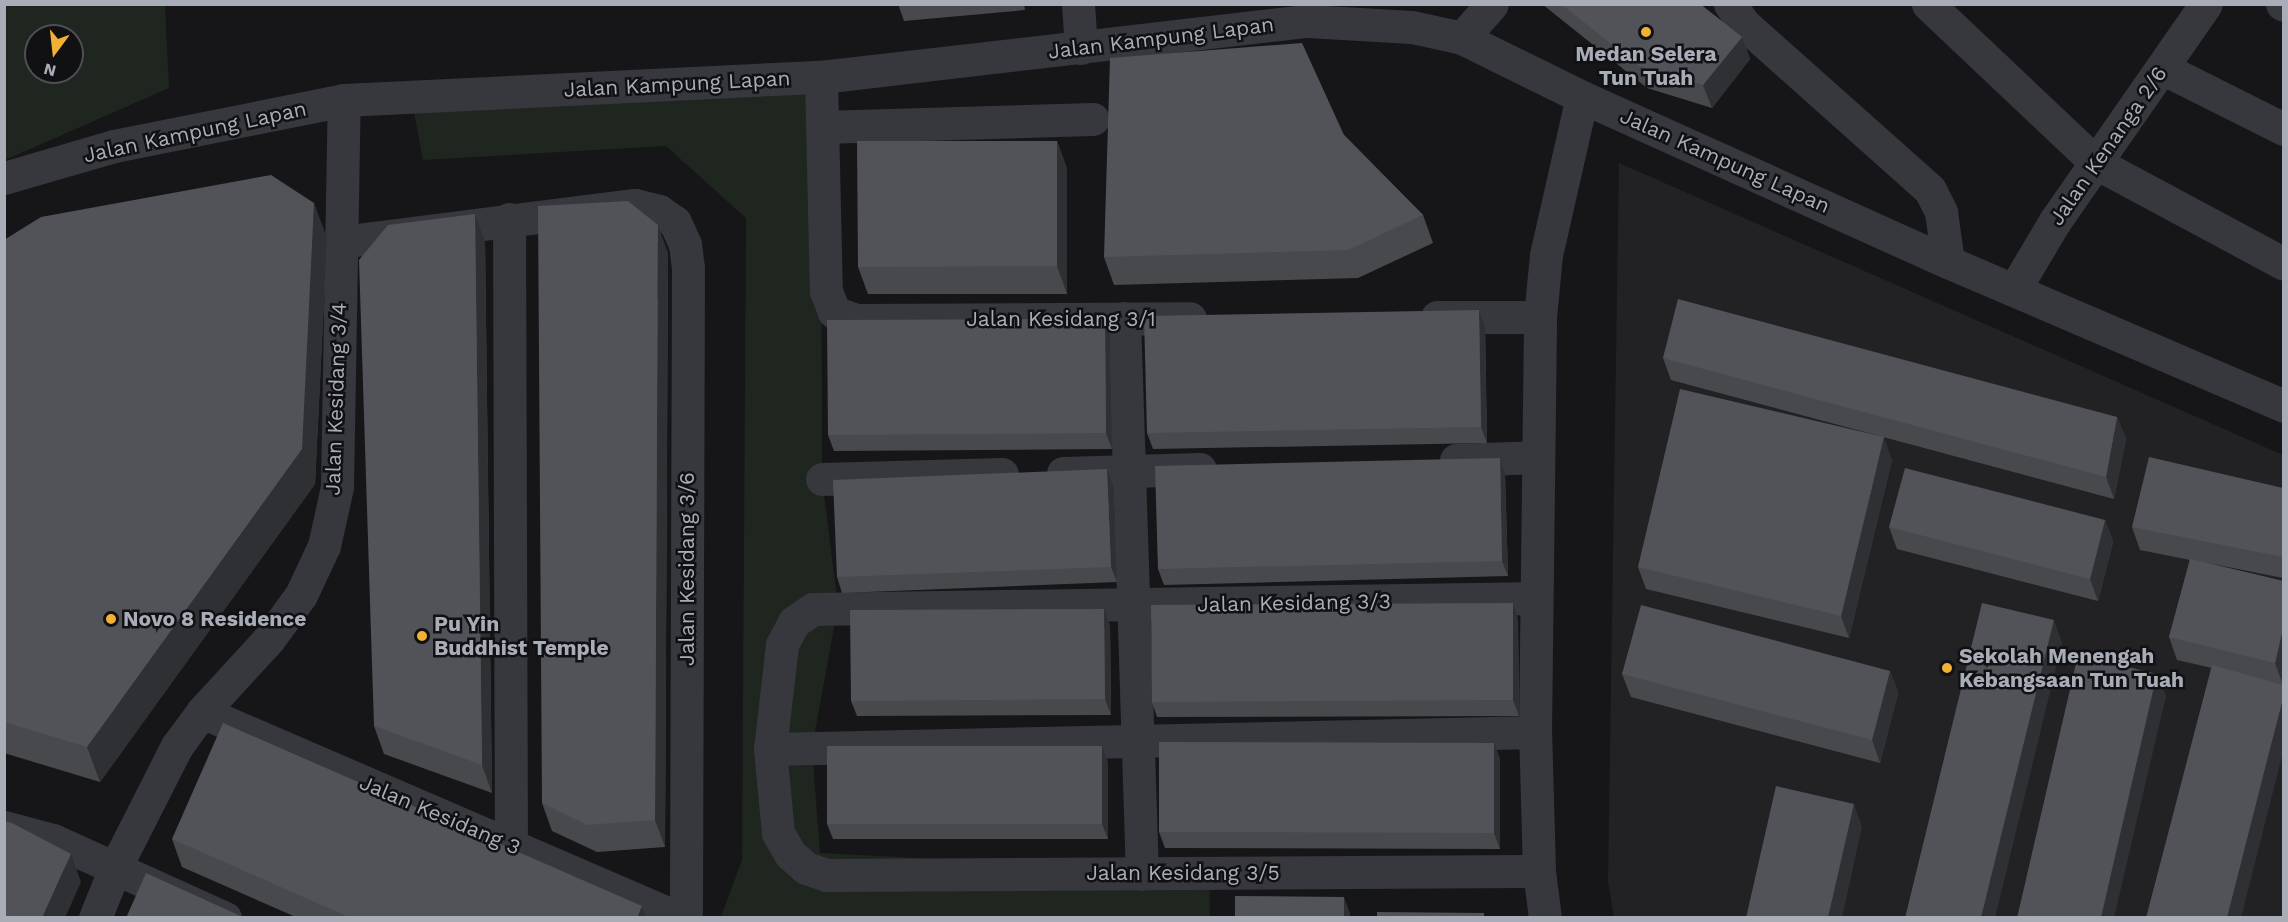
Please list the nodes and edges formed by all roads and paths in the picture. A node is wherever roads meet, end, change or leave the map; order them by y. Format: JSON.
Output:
{"nodes":[{"id":1,"x":1078,"y":4,"type":"edge"},
{"id":2,"x":1492,"y":4,"type":"edge"},
{"id":3,"x":1730,"y":4,"type":"edge"},
{"id":4,"x":1928,"y":4,"type":"edge"},
{"id":5,"x":2206,"y":4,"type":"edge"},
{"id":6,"x":1462,"y":38,"type":"junction"},
{"id":7,"x":1081,"y":48,"type":"junction"},
{"id":8,"x":2162,"y":68,"type":"junction"},
{"id":9,"x":821,"y":77,"type":"junction"},
{"id":10,"x":1582,"y":97,"type":"junction"},
{"id":11,"x":344,"y":100,"type":"junction"},
{"id":12,"x":1093,"y":119,"type":"dead end"},
{"id":13,"x":822,"y":127,"type":"junction"},
{"id":14,"x":2283,"y":129,"type":"edge"},
{"id":15,"x":2096,"y":163,"type":"junction"},
{"id":16,"x":4,"y":178,"type":"edge"},
{"id":17,"x":509,"y":219,"type":"junction"},
{"id":18,"x":341,"y":242,"type":"junction"},
{"id":19,"x":1948,"y":262,"type":"junction"},
{"id":20,"x":2283,"y":264,"type":"edge"},
{"id":21,"x":2014,"y":290,"type":"junction"},
{"id":22,"x":1409,"y":317,"type":"edge"},
{"id":23,"x":1540,"y":317,"type":"junction"},
{"id":24,"x":1124,"y":318,"type":"junction"},
{"id":25,"x":1219,"y":318,"type":"edge"},
{"id":26,"x":2283,"y":406,"type":"edge"},
{"id":27,"x":1538,"y":457,"type":"junction"},
{"id":28,"x":1430,"y":461,"type":"edge"},
{"id":29,"x":1227,"y":468,"type":"edge"},
{"id":30,"x":1131,"y":471,"type":"junction"},
{"id":31,"x":822,"y":478,"type":"dead end"},
{"id":32,"x":1535,"y":598,"type":"junction"},
{"id":33,"x":1134,"y":606,"type":"junction"},
{"id":34,"x":202,"y":712,"type":"junction"},
{"id":35,"x":1535,"y":732,"type":"junction"},
{"id":36,"x":1138,"y":741,"type":"junction"},
{"id":37,"x":770,"y":749,"type":"junction"},
{"id":38,"x":4,"y":827,"type":"edge"},
{"id":39,"x":511,"y":846,"type":"junction"},
{"id":40,"x":115,"y":868,"type":"junction"},
{"id":41,"x":1539,"y":871,"type":"junction"},
{"id":42,"x":1142,"y":874,"type":"junction"},
{"id":43,"x":826,"y":875,"type":"joint"},
{"id":44,"x":95,"y":918,"type":"edge"},
{"id":45,"x":225,"y":918,"type":"edge"},
{"id":46,"x":679,"y":918,"type":"edge"},
{"id":47,"x":686,"y":918,"type":"edge"},
{"id":48,"x":1545,"y":918,"type":"edge"}],
"edges":[{"from":1,"to":7,"type":"street"},
{"from":2,"to":6,"type":"street"},
{"from":3,"to":19,"type":"street"},
{"from":4,"to":15,"type":"street"},
{"from":5,"to":8,"type":"street","name":"Jalan Kenanga 2/6"},
{"from":6,"to":7,"type":"street","name":"Jalan Kampung Lapan"},
{"from":6,"to":10,"type":"street","name":"Jalan Kampung Lapan"},
{"from":7,"to":9,"type":"street","name":"Jalan Kampung Lapan"},
{"from":8,"to":14,"type":"street"},
{"from":8,"to":15,"type":"street","name":"Jalan Kenanga 2/6"},
{"from":9,"to":11,"type":"street","name":"Jalan Kampung Lapan"},
{"from":9,"to":13,"type":"street"},
{"from":10,"to":19,"type":"street","name":"Jalan Kampung Lapan"},
{"from":10,"to":23,"type":"street"},
{"from":11,"to":16,"type":"street","name":"Jalan Kampung Lapan"},
{"from":11,"to":18,"type":"street","name":"Jalan Kesidang 3/4"},
{"from":12,"to":13,"type":"street"},
{"from":13,"to":24,"type":"street","name":"Jalan Kesidang 3/1"},
{"from":15,"to":20,"type":"street"},
{"from":15,"to":21,"type":"street","name":"Jalan Kenanga 2/6"},
{"from":17,"to":18,"type":"street"},
{"from":17,"to":39,"type":"street"},
{"from":17,"to":47,"type":"street","name":"Jalan Kesidang 3/6"},
{"from":18,"to":34,"type":"street","name":"Jalan Kesidang 3/4"},
{"from":19,"to":21,"type":"street","name":"Jalan Kampung Lapan"},
{"from":21,"to":26,"type":"street","name":"Jalan Kampung Lapan"},
{"from":22,"to":23,"type":"street"},
{"from":23,"to":27,"type":"street"},
{"from":24,"to":25,"type":"street","name":"Jalan Kesidang 3/1"},
{"from":24,"to":30,"type":"street"},
{"from":27,"to":28,"type":"street"},
{"from":27,"to":32,"type":"street"},
{"from":29,"to":30,"type":"street"},
{"from":30,"to":31,"type":"street"},
{"from":30,"to":33,"type":"street"},
{"from":32,"to":33,"type":"street","name":"Jalan Kesidang 3/3"},
{"from":32,"to":35,"type":"street"},
{"from":33,"to":36,"type":"street"},
{"from":33,"to":37,"type":"street","name":"Jalan Kesidang 3/3"},
{"from":34,"to":39,"type":"street","name":"Jalan Kesidang 3"},
{"from":34,"to":40,"type":"street","name":"Jalan Kesidang 3/4"},
{"from":35,"to":36,"type":"street"},
{"from":35,"to":41,"type":"street"},
{"from":36,"to":37,"type":"street"},
{"from":36,"to":42,"type":"street"},
{"from":37,"to":43,"type":"street","name":"Jalan Kesidang 3/3"},
{"from":38,"to":40,"type":"street"},
{"from":39,"to":46,"type":"street","name":"Jalan Kesidang 3"},
{"from":40,"to":44,"type":"street","name":"Jalan Kesidang 3/4"},
{"from":40,"to":45,"type":"street"},
{"from":41,"to":42,"type":"street","name":"Jalan Kesidang 3/5"},
{"from":41,"to":48,"type":"street"},
{"from":42,"to":43,"type":"street","name":"Jalan Kesidang 3/5"}]}
